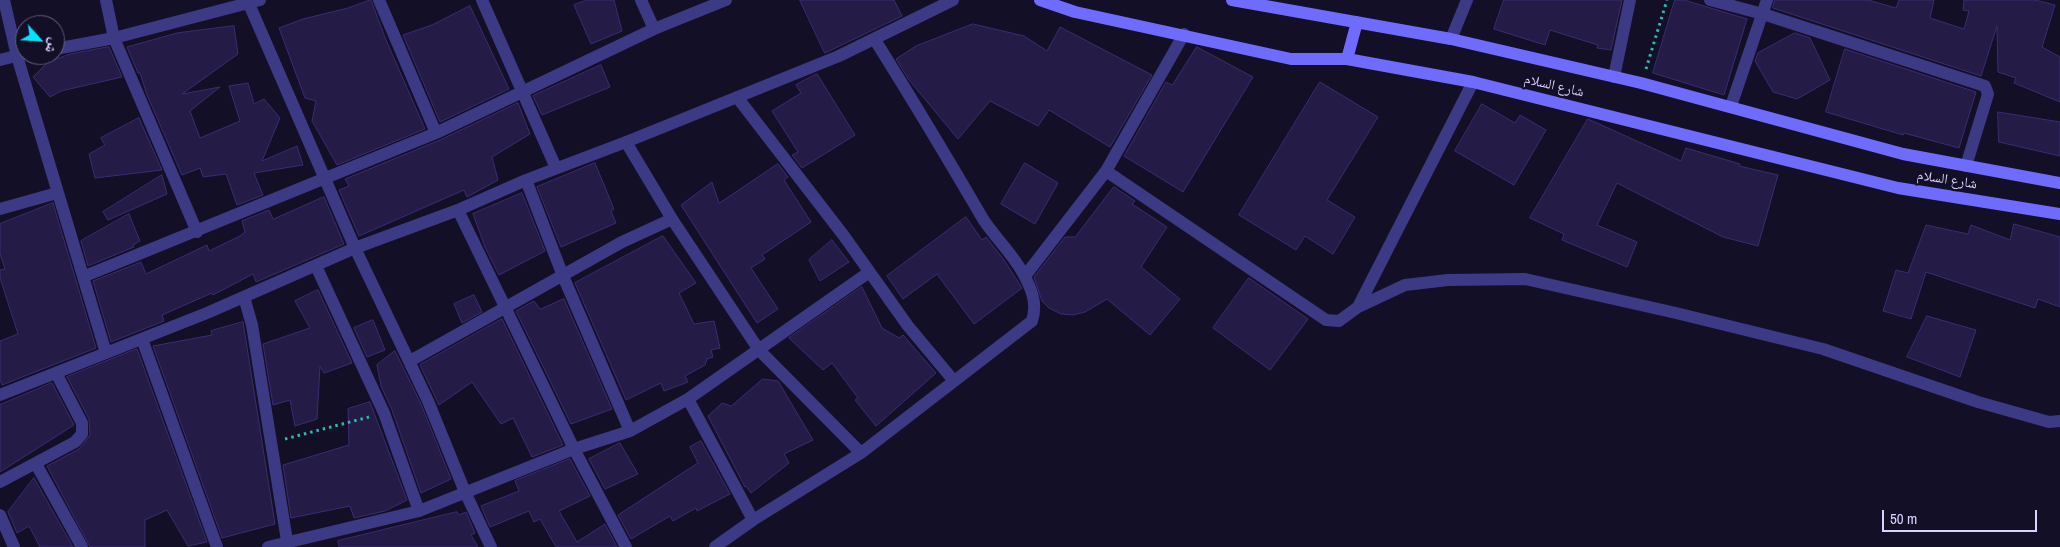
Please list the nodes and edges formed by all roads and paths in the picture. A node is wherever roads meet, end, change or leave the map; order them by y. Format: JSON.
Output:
{"nodes":[{"id":1,"x":4,"y":0,"type":"edge"},
{"id":2,"x":106,"y":0,"type":"edge"},
{"id":3,"x":379,"y":0,"type":"edge"},
{"id":4,"x":482,"y":0,"type":"edge"},
{"id":5,"x":641,"y":0,"type":"edge"},
{"id":6,"x":726,"y":0,"type":"edge"},
{"id":7,"x":953,"y":0,"type":"edge"},
{"id":8,"x":1040,"y":0,"type":"edge"},
{"id":9,"x":1232,"y":0,"type":"edge"},
{"id":10,"x":1467,"y":0,"type":"edge"},
{"id":11,"x":1630,"y":0,"type":"edge"},
{"id":12,"x":1667,"y":0,"type":"edge"},
{"id":13,"x":1710,"y":0,"type":"edge"},
{"id":14,"x":1767,"y":0,"type":"edge"},
{"id":15,"x":255,"y":2,"type":"edge"},
{"id":16,"x":1763,"y":14,"type":"junction"},
{"id":17,"x":1357,"y":22,"type":"junction"},
{"id":18,"x":654,"y":29,"type":"junction"},
{"id":19,"x":1184,"y":34,"type":"junction"},
{"id":20,"x":15,"y":36,"type":"edge"},
{"id":21,"x":114,"y":38,"type":"junction"},
{"id":22,"x":875,"y":40,"type":"junction"},
{"id":23,"x":1451,"y":40,"type":"junction"},
{"id":24,"x":65,"y":47,"type":"edge"},
{"id":25,"x":15,"y":56,"type":"edge"},
{"id":26,"x":1346,"y":59,"type":"junction"},
{"id":27,"x":0,"y":60,"type":"edge"},
{"id":28,"x":24,"y":65,"type":"edge"},
{"id":29,"x":1614,"y":77,"type":"junction"},
{"id":30,"x":1473,"y":82,"type":"junction"},
{"id":31,"x":1641,"y":83,"type":"junction"},
{"id":32,"x":524,"y":91,"type":"junction"},
{"id":33,"x":737,"y":97,"type":"junction"},
{"id":34,"x":1731,"y":106,"type":"junction"},
{"id":35,"x":436,"y":133,"type":"junction"},
{"id":36,"x":626,"y":142,"type":"junction"},
{"id":37,"x":1966,"y":166,"type":"junction"},
{"id":38,"x":556,"y":168,"type":"junction"},
{"id":39,"x":1106,"y":171,"type":"junction"},
{"id":40,"x":324,"y":177,"type":"junction"},
{"id":41,"x":526,"y":180,"type":"junction"},
{"id":42,"x":2060,"y":183,"type":"edge"},
{"id":43,"x":57,"y":193,"type":"junction"},
{"id":44,"x":2,"y":204,"type":"edge"},
{"id":45,"x":458,"y":210,"type":"junction"},
{"id":46,"x":2060,"y":214,"type":"edge"},
{"id":47,"x":672,"y":219,"type":"junction"},
{"id":48,"x":197,"y":232,"type":"junction"},
{"id":49,"x":355,"y":248,"type":"junction"},
{"id":50,"x":316,"y":266,"type":"junction"},
{"id":51,"x":868,"y":273,"type":"junction"},
{"id":52,"x":84,"y":276,"type":"junction"},
{"id":53,"x":563,"y":276,"type":"junction"},
{"id":54,"x":1025,"y":276,"type":"junction"},
{"id":55,"x":244,"y":297,"type":"junction"},
{"id":56,"x":1358,"y":307,"type":"junction"},
{"id":57,"x":505,"y":308,"type":"junction"},
{"id":58,"x":142,"y":339,"type":"junction"},
{"id":59,"x":759,"y":350,"type":"junction"},
{"id":60,"x":106,"y":353,"type":"junction"},
{"id":61,"x":410,"y":361,"type":"junction"},
{"id":62,"x":56,"y":373,"type":"junction"},
{"id":63,"x":954,"y":381,"type":"junction"},
{"id":64,"x":1,"y":391,"type":"edge"},
{"id":65,"x":688,"y":398,"type":"junction"},
{"id":66,"x":384,"y":413,"type":"junction"},
{"id":67,"x":2060,"y":421,"type":"edge"},
{"id":68,"x":630,"y":431,"type":"junction"},
{"id":69,"x":272,"y":442,"type":"junction"},
{"id":70,"x":574,"y":449,"type":"junction"},
{"id":71,"x":861,"y":453,"type":"junction"},
{"id":72,"x":36,"y":464,"type":"junction"},
{"id":73,"x":0,"y":482,"type":"edge"},
{"id":74,"x":465,"y":492,"type":"junction"},
{"id":75,"x":419,"y":511,"type":"junction"},
{"id":76,"x":0,"y":515,"type":"edge"},
{"id":77,"x":753,"y":520,"type":"junction"},
{"id":78,"x":288,"y":545,"type":"edge"},
{"id":79,"x":14,"y":547,"type":"edge"},
{"id":80,"x":82,"y":547,"type":"edge"},
{"id":81,"x":217,"y":547,"type":"edge"},
{"id":82,"x":268,"y":547,"type":"edge"},
{"id":83,"x":491,"y":547,"type":"edge"},
{"id":84,"x":626,"y":547,"type":"edge"},
{"id":85,"x":715,"y":547,"type":"edge"}],
"edges":[{"from":1,"to":20,"type":"street"},
{"from":2,"to":21,"type":"street"},
{"from":3,"to":35,"type":"street"},
{"from":4,"to":32,"type":"street"},
{"from":5,"to":18,"type":"street"},
{"from":6,"to":18,"type":"street"},
{"from":7,"to":22,"type":"street"},
{"from":8,"to":19,"type":"street","name":"شارع السلام"},
{"from":9,"to":17,"type":"street","name":"شارع السلام"},
{"from":10,"to":23,"type":"street"},
{"from":11,"to":29,"type":"street"},
{"from":12,"to":31,"type":"path"},
{"from":13,"to":16,"type":"street"},
{"from":14,"to":16,"type":"street"},
{"from":15,"to":21,"type":"street"},
{"from":15,"to":40,"type":"street"},
{"from":16,"to":34,"type":"street"},
{"from":16,"to":37,"type":"street"},
{"from":17,"to":23,"type":"street","name":"شارع السلام"},
{"from":17,"to":26,"type":"street"},
{"from":18,"to":32,"type":"street"},
{"from":19,"to":26,"type":"street","name":"شارع السلام"},
{"from":19,"to":39,"type":"street"},
{"from":21,"to":24,"type":"street"},
{"from":21,"to":48,"type":"street"},
{"from":22,"to":33,"type":"street"},
{"from":22,"to":54,"type":"street"},
{"from":23,"to":29,"type":"street","name":"شارع السلام"},
{"from":25,"to":27,"type":"street"},
{"from":26,"to":30,"type":"street","name":"شارع السلام"},
{"from":28,"to":43,"type":"street"},
{"from":29,"to":31,"type":"street","name":"شارع السلام"},
{"from":30,"to":46,"type":"street","name":"شارع السلام"},
{"from":30,"to":56,"type":"street"},
{"from":31,"to":34,"type":"street","name":"شارع السلام"},
{"from":32,"to":35,"type":"street"},
{"from":32,"to":38,"type":"street"},
{"from":33,"to":36,"type":"street"},
{"from":33,"to":51,"type":"street"},
{"from":34,"to":37,"type":"street","name":"شارع السلام"},
{"from":35,"to":40,"type":"street"},
{"from":36,"to":38,"type":"street"},
{"from":36,"to":47,"type":"street"},
{"from":37,"to":42,"type":"street","name":"شارع السلام"},
{"from":38,"to":41,"type":"street"},
{"from":39,"to":54,"type":"street"},
{"from":39,"to":56,"type":"street"},
{"from":40,"to":48,"type":"street"},
{"from":40,"to":49,"type":"street"},
{"from":41,"to":45,"type":"street"},
{"from":41,"to":53,"type":"street"},
{"from":43,"to":44,"type":"street"},
{"from":43,"to":52,"type":"street"},
{"from":45,"to":49,"type":"street"},
{"from":45,"to":57,"type":"street"},
{"from":47,"to":53,"type":"street"},
{"from":47,"to":59,"type":"street"},
{"from":48,"to":52,"type":"street"},
{"from":49,"to":50,"type":"street"},
{"from":49,"to":61,"type":"street"},
{"from":50,"to":55,"type":"street"},
{"from":50,"to":66,"type":"street"},
{"from":51,"to":59,"type":"street"},
{"from":51,"to":63,"type":"street"},
{"from":52,"to":60,"type":"street"},
{"from":53,"to":57,"type":"street"},
{"from":53,"to":68,"type":"street"},
{"from":54,"to":63,"type":"street"},
{"from":55,"to":58,"type":"street"},
{"from":55,"to":69,"type":"street"},
{"from":56,"to":67,"type":"street"},
{"from":57,"to":61,"type":"street"},
{"from":57,"to":70,"type":"street"},
{"from":58,"to":60,"type":"street"},
{"from":58,"to":81,"type":"street"},
{"from":59,"to":65,"type":"street"},
{"from":59,"to":71,"type":"street"},
{"from":60,"to":62,"type":"street"},
{"from":61,"to":74,"type":"street"},
{"from":62,"to":64,"type":"street"},
{"from":62,"to":72,"type":"street"},
{"from":63,"to":71,"type":"street"},
{"from":65,"to":68,"type":"street"},
{"from":65,"to":77,"type":"street"},
{"from":66,"to":69,"type":"path"},
{"from":66,"to":75,"type":"street"},
{"from":68,"to":70,"type":"street"},
{"from":69,"to":78,"type":"street"},
{"from":70,"to":74,"type":"street"},
{"from":70,"to":84,"type":"street"},
{"from":71,"to":77,"type":"street"},
{"from":72,"to":73,"type":"street"},
{"from":72,"to":80,"type":"street"},
{"from":74,"to":75,"type":"street"},
{"from":74,"to":83,"type":"street"},
{"from":75,"to":78,"type":"street"},
{"from":76,"to":79,"type":"street"},
{"from":77,"to":85,"type":"street"},
{"from":78,"to":82,"type":"street"}]}
